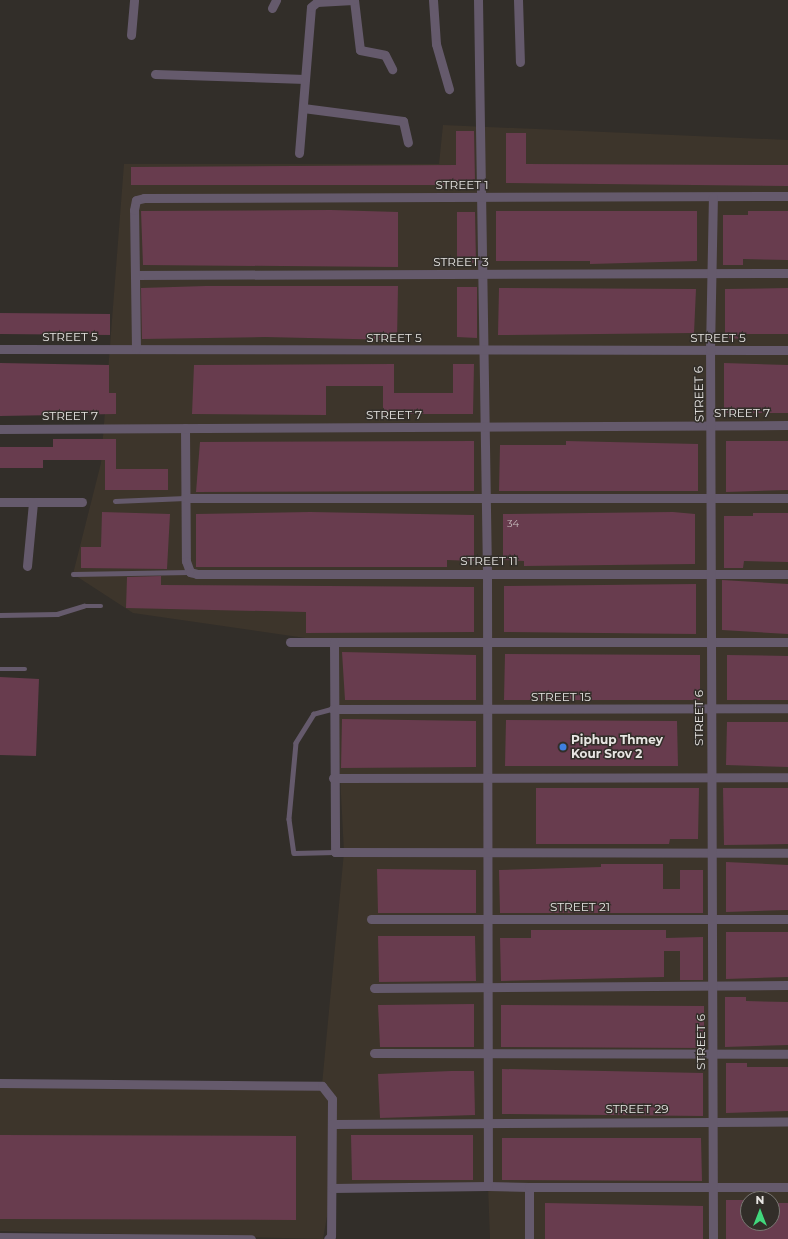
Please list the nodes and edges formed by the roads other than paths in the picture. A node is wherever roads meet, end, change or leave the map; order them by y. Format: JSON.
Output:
{"nodes":[{"id":1,"x":134,"y":0,"type":"edge"},
{"id":2,"x":354,"y":0,"type":"edge"},
{"id":3,"x":433,"y":0,"type":"edge"},
{"id":4,"x":478,"y":0,"type":"edge"},
{"id":5,"x":518,"y":0,"type":"edge"},
{"id":6,"x":131,"y":35,"type":"dead end"},
{"id":7,"x":520,"y":62,"type":"dead end"},
{"id":8,"x":392,"y":69,"type":"dead end"},
{"id":9,"x":155,"y":74,"type":"dead end"},
{"id":10,"x":305,"y":80,"type":"junction"},
{"id":11,"x":449,"y":89,"type":"dead end"},
{"id":12,"x":303,"y":108,"type":"junction"},
{"id":13,"x":408,"y":142,"type":"dead end"},
{"id":14,"x":298,"y":153,"type":"dead end"},
{"id":15,"x":788,"y":196,"type":"edge"},
{"id":16,"x":481,"y":197,"type":"junction"},
{"id":17,"x":713,"y":197,"type":"junction"},
{"id":18,"x":711,"y":273,"type":"junction"},
{"id":19,"x":788,"y":273,"type":"edge"},
{"id":20,"x":483,"y":274,"type":"junction"},
{"id":21,"x":135,"y":275,"type":"junction"},
{"id":22,"x":0,"y":349,"type":"edge"},
{"id":23,"x":136,"y":349,"type":"junction"},
{"id":24,"x":484,"y":350,"type":"junction"},
{"id":25,"x":710,"y":350,"type":"junction"},
{"id":26,"x":788,"y":350,"type":"edge"},
{"id":27,"x":788,"y":425,"type":"edge"},
{"id":28,"x":485,"y":426,"type":"junction"},
{"id":29,"x":711,"y":426,"type":"junction"},
{"id":30,"x":185,"y":428,"type":"junction"},
{"id":31,"x":0,"y":429,"type":"edge"},
{"id":32,"x":486,"y":496,"type":"junction"},
{"id":33,"x":185,"y":498,"type":"junction"},
{"id":34,"x":788,"y":498,"type":"edge"},
{"id":35,"x":711,"y":499,"type":"junction"},
{"id":36,"x":115,"y":501,"type":"dead end"},
{"id":37,"x":0,"y":502,"type":"edge"},
{"id":38,"x":33,"y":502,"type":"junction"},
{"id":39,"x":82,"y":502,"type":"dead end"},
{"id":40,"x":26,"y":566,"type":"dead end"},
{"id":41,"x":190,"y":572,"type":"junction"},
{"id":42,"x":487,"y":572,"type":"junction"},
{"id":43,"x":73,"y":574,"type":"dead end"},
{"id":44,"x":712,"y":574,"type":"junction"},
{"id":45,"x":788,"y":574,"type":"edge"},
{"id":46,"x":101,"y":606,"type":"dead end"},
{"id":47,"x":0,"y":615,"type":"edge"},
{"id":48,"x":290,"y":642,"type":"dead end"},
{"id":49,"x":334,"y":642,"type":"junction"},
{"id":50,"x":487,"y":642,"type":"junction"},
{"id":51,"x":711,"y":642,"type":"junction"},
{"id":52,"x":788,"y":642,"type":"edge"},
{"id":53,"x":0,"y":669,"type":"edge"},
{"id":54,"x":25,"y":670,"type":"dead end"},
{"id":55,"x":711,"y":708,"type":"junction"},
{"id":56,"x":788,"y":708,"type":"edge"},
{"id":57,"x":333,"y":709,"type":"junction"},
{"id":58,"x":487,"y":709,"type":"junction"},
{"id":59,"x":711,"y":777,"type":"junction"},
{"id":60,"x":788,"y":777,"type":"edge"},
{"id":61,"x":333,"y":778,"type":"junction"},
{"id":62,"x":487,"y":778,"type":"junction"},
{"id":63,"x":335,"y":852,"type":"junction"},
{"id":64,"x":486,"y":852,"type":"junction"},
{"id":65,"x":714,"y":852,"type":"junction"},
{"id":66,"x":788,"y":853,"type":"edge"},
{"id":67,"x":371,"y":919,"type":"dead end"},
{"id":68,"x":485,"y":919,"type":"junction"},
{"id":69,"x":714,"y":919,"type":"junction"},
{"id":70,"x":788,"y":919,"type":"edge"},
{"id":71,"x":713,"y":985,"type":"junction"},
{"id":72,"x":788,"y":985,"type":"edge"},
{"id":73,"x":374,"y":988,"type":"dead end"},
{"id":74,"x":486,"y":988,"type":"junction"},
{"id":75,"x":374,"y":1053,"type":"dead end"},
{"id":76,"x":486,"y":1054,"type":"junction"},
{"id":77,"x":713,"y":1054,"type":"junction"},
{"id":78,"x":788,"y":1054,"type":"edge"},
{"id":79,"x":0,"y":1083,"type":"edge"},
{"id":80,"x":487,"y":1121,"type":"junction"},
{"id":81,"x":713,"y":1122,"type":"junction"},
{"id":82,"x":788,"y":1122,"type":"edge"},
{"id":83,"x":332,"y":1124,"type":"junction"},
{"id":84,"x":488,"y":1186,"type":"junction"},
{"id":85,"x":529,"y":1187,"type":"junction"},
{"id":86,"x":712,"y":1187,"type":"junction"},
{"id":87,"x":788,"y":1187,"type":"edge"},
{"id":88,"x":332,"y":1188,"type":"junction"},
{"id":89,"x":0,"y":1237,"type":"edge"},
{"id":90,"x":251,"y":1239,"type":"edge"},
{"id":91,"x":328,"y":1239,"type":"edge"},
{"id":92,"x":529,"y":1239,"type":"edge"},
{"id":93,"x":713,"y":1239,"type":"edge"}],
"edges":[{"from":1,"to":6,"type":"street"},
{"from":2,"to":8,"type":"street"},
{"from":2,"to":10,"type":"street"},
{"from":3,"to":11,"type":"street"},
{"from":4,"to":16,"type":"street"},
{"from":5,"to":7,"type":"street"},
{"from":9,"to":10,"type":"street"},
{"from":10,"to":12,"type":"street"},
{"from":12,"to":13,"type":"street"},
{"from":12,"to":14,"type":"street"},
{"from":15,"to":17,"type":"street","name":"STREET 1"},
{"from":16,"to":17,"type":"street","name":"STREET 1"},
{"from":16,"to":20,"type":"street"},
{"from":16,"to":21,"type":"street","name":"STREET 1"},
{"from":17,"to":18,"type":"street","name":"STREET 6"},
{"from":18,"to":19,"type":"street","name":"STREET 3"},
{"from":18,"to":20,"type":"street","name":"STREET 3"},
{"from":18,"to":25,"type":"street","name":"STREET 6"},
{"from":20,"to":21,"type":"street","name":"STREET 3"},
{"from":20,"to":24,"type":"street"},
{"from":21,"to":23,"type":"street"},
{"from":22,"to":23,"type":"street","name":"STREET 5"},
{"from":23,"to":24,"type":"street","name":"STREET 5"},
{"from":24,"to":25,"type":"street","name":"STREET 5"},
{"from":24,"to":28,"type":"street"},
{"from":25,"to":26,"type":"street","name":"STREET 5"},
{"from":25,"to":29,"type":"street","name":"STREET 6"},
{"from":27,"to":29,"type":"street","name":"STREET 7"},
{"from":28,"to":29,"type":"street","name":"STREET 7"},
{"from":28,"to":30,"type":"street","name":"STREET 7"},
{"from":28,"to":32,"type":"street"},
{"from":29,"to":35,"type":"street","name":"STREET 6"},
{"from":30,"to":31,"type":"street","name":"STREET 7"},
{"from":30,"to":33,"type":"street"},
{"from":32,"to":33,"type":"street"},
{"from":32,"to":35,"type":"street"},
{"from":32,"to":42,"type":"street"},
{"from":33,"to":36,"type":"lane"},
{"from":33,"to":41,"type":"street"},
{"from":34,"to":35,"type":"street"},
{"from":35,"to":44,"type":"street","name":"STREET 6"},
{"from":37,"to":38,"type":"street"},
{"from":38,"to":39,"type":"street"},
{"from":38,"to":40,"type":"street"},
{"from":41,"to":42,"type":"street","name":"STREET 11"},
{"from":41,"to":43,"type":"lane"},
{"from":42,"to":44,"type":"street","name":"STREET 11"},
{"from":42,"to":50,"type":"street"},
{"from":44,"to":45,"type":"street","name":"STREET 11"},
{"from":44,"to":51,"type":"street","name":"STREET 6"},
{"from":46,"to":47,"type":"lane"},
{"from":48,"to":49,"type":"street"},
{"from":49,"to":50,"type":"street"},
{"from":49,"to":57,"type":"street"},
{"from":50,"to":51,"type":"street"},
{"from":50,"to":58,"type":"street"},
{"from":51,"to":52,"type":"street"},
{"from":51,"to":55,"type":"street","name":"STREET 6"},
{"from":53,"to":54,"type":"lane"},
{"from":55,"to":56,"type":"street","name":"STREET 15"},
{"from":55,"to":58,"type":"street","name":"STREET 15"},
{"from":55,"to":59,"type":"street","name":"STREET 6"},
{"from":57,"to":58,"type":"street","name":"STREET 15"},
{"from":57,"to":61,"type":"street"},
{"from":57,"to":63,"type":"lane"},
{"from":58,"to":62,"type":"street"},
{"from":59,"to":60,"type":"street"},
{"from":59,"to":62,"type":"street"},
{"from":59,"to":65,"type":"street","name":"STREET 6"},
{"from":61,"to":62,"type":"street"},
{"from":61,"to":63,"type":"street"},
{"from":62,"to":64,"type":"street"},
{"from":63,"to":64,"type":"street"},
{"from":64,"to":65,"type":"street"},
{"from":64,"to":68,"type":"street"},
{"from":65,"to":66,"type":"street"},
{"from":65,"to":69,"type":"street","name":"STREET 6"},
{"from":67,"to":68,"type":"street","name":"STREET 21"},
{"from":68,"to":69,"type":"street","name":"STREET 21"},
{"from":68,"to":74,"type":"street"},
{"from":69,"to":70,"type":"street","name":"STREET 21"},
{"from":69,"to":71,"type":"street","name":"STREET 6"},
{"from":71,"to":72,"type":"street"},
{"from":71,"to":74,"type":"street"},
{"from":71,"to":77,"type":"street","name":"STREET 6"},
{"from":73,"to":74,"type":"street"},
{"from":74,"to":76,"type":"street"},
{"from":75,"to":76,"type":"street"},
{"from":76,"to":77,"type":"street"},
{"from":76,"to":80,"type":"street"},
{"from":77,"to":78,"type":"street"},
{"from":77,"to":81,"type":"street","name":"STREET 6"},
{"from":79,"to":83,"type":"street"},
{"from":80,"to":81,"type":"street","name":"STREET 29"},
{"from":80,"to":83,"type":"street","name":"STREET 29"},
{"from":80,"to":84,"type":"street"},
{"from":81,"to":82,"type":"street","name":"STREET 29"},
{"from":81,"to":86,"type":"street","name":"STREET 6"},
{"from":83,"to":88,"type":"street"},
{"from":84,"to":85,"type":"street"},
{"from":84,"to":88,"type":"street"},
{"from":85,"to":86,"type":"street"},
{"from":85,"to":92,"type":"street"},
{"from":86,"to":87,"type":"street"},
{"from":86,"to":93,"type":"street","name":"STREET 6"},
{"from":88,"to":91,"type":"street"},
{"from":89,"to":90,"type":"street"}]}
